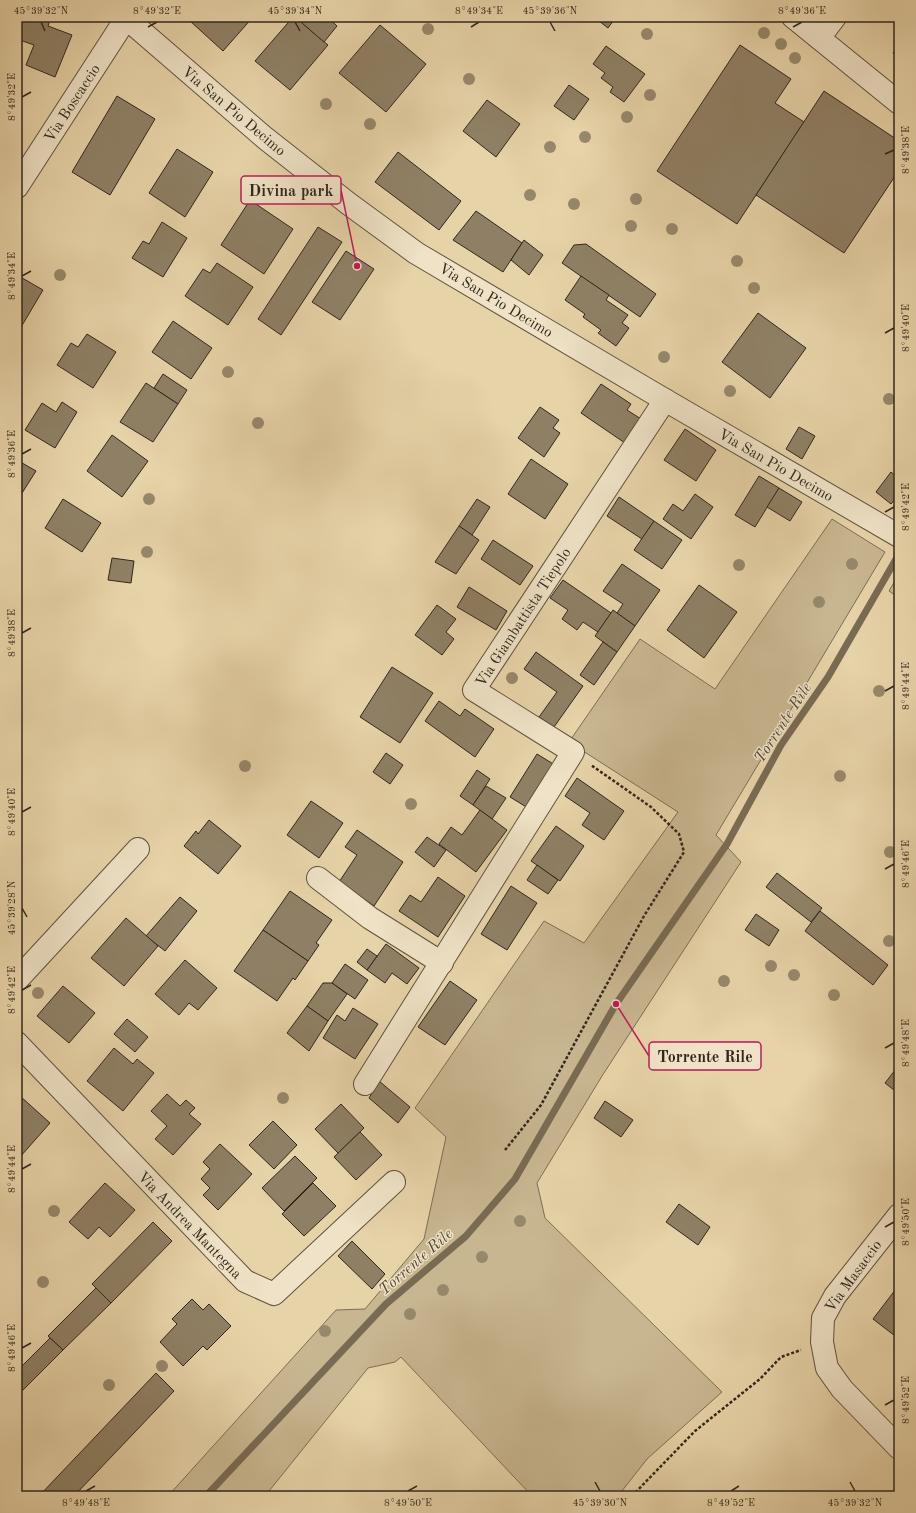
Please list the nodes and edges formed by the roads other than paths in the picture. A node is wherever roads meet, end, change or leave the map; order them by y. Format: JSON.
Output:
{"nodes":[{"id":1,"x":125,"y":17,"type":"edge"},
{"id":2,"x":793,"y":17,"type":"edge"},
{"id":3,"x":835,"y":17,"type":"edge"},
{"id":4,"x":819,"y":38,"type":"junction"},
{"id":5,"x":899,"y":103,"type":"edge"},
{"id":6,"x":17,"y":187,"type":"edge"},
{"id":7,"x":665,"y":400,"type":"junction"},
{"id":8,"x":899,"y":536,"type":"edge"},
{"id":9,"x":138,"y":849,"type":"dead end"},
{"id":10,"x":318,"y":878,"type":"dead end"},
{"id":11,"x":442,"y":963,"type":"junction"},
{"id":12,"x":17,"y":980,"type":"edge"},
{"id":13,"x":17,"y":1043,"type":"edge"},
{"id":14,"x":365,"y":1084,"type":"dead end"},
{"id":15,"x":394,"y":1182,"type":"dead end"},
{"id":16,"x":899,"y":1215,"type":"edge"},
{"id":17,"x":899,"y":1448,"type":"edge"}],
"edges":[{"from":1,"to":6,"type":"street","name":"Via Boscaccio"},
{"from":1,"to":7,"type":"street","name":"Via San Pio Decimo"},
{"from":2,"to":4,"type":"street"},
{"from":3,"to":4,"type":"street"},
{"from":4,"to":5,"type":"street"},
{"from":7,"to":8,"type":"street","name":"Via San Pio Decimo"},
{"from":7,"to":11,"type":"street","name":"Via Giambattista Tiepolo"},
{"from":9,"to":12,"type":"street"},
{"from":10,"to":11,"type":"street"},
{"from":11,"to":14,"type":"street"},
{"from":13,"to":15,"type":"street","name":"Via Andrea Mantegna"},
{"from":16,"to":17,"type":"street","name":"Via Masaccio"}]}
